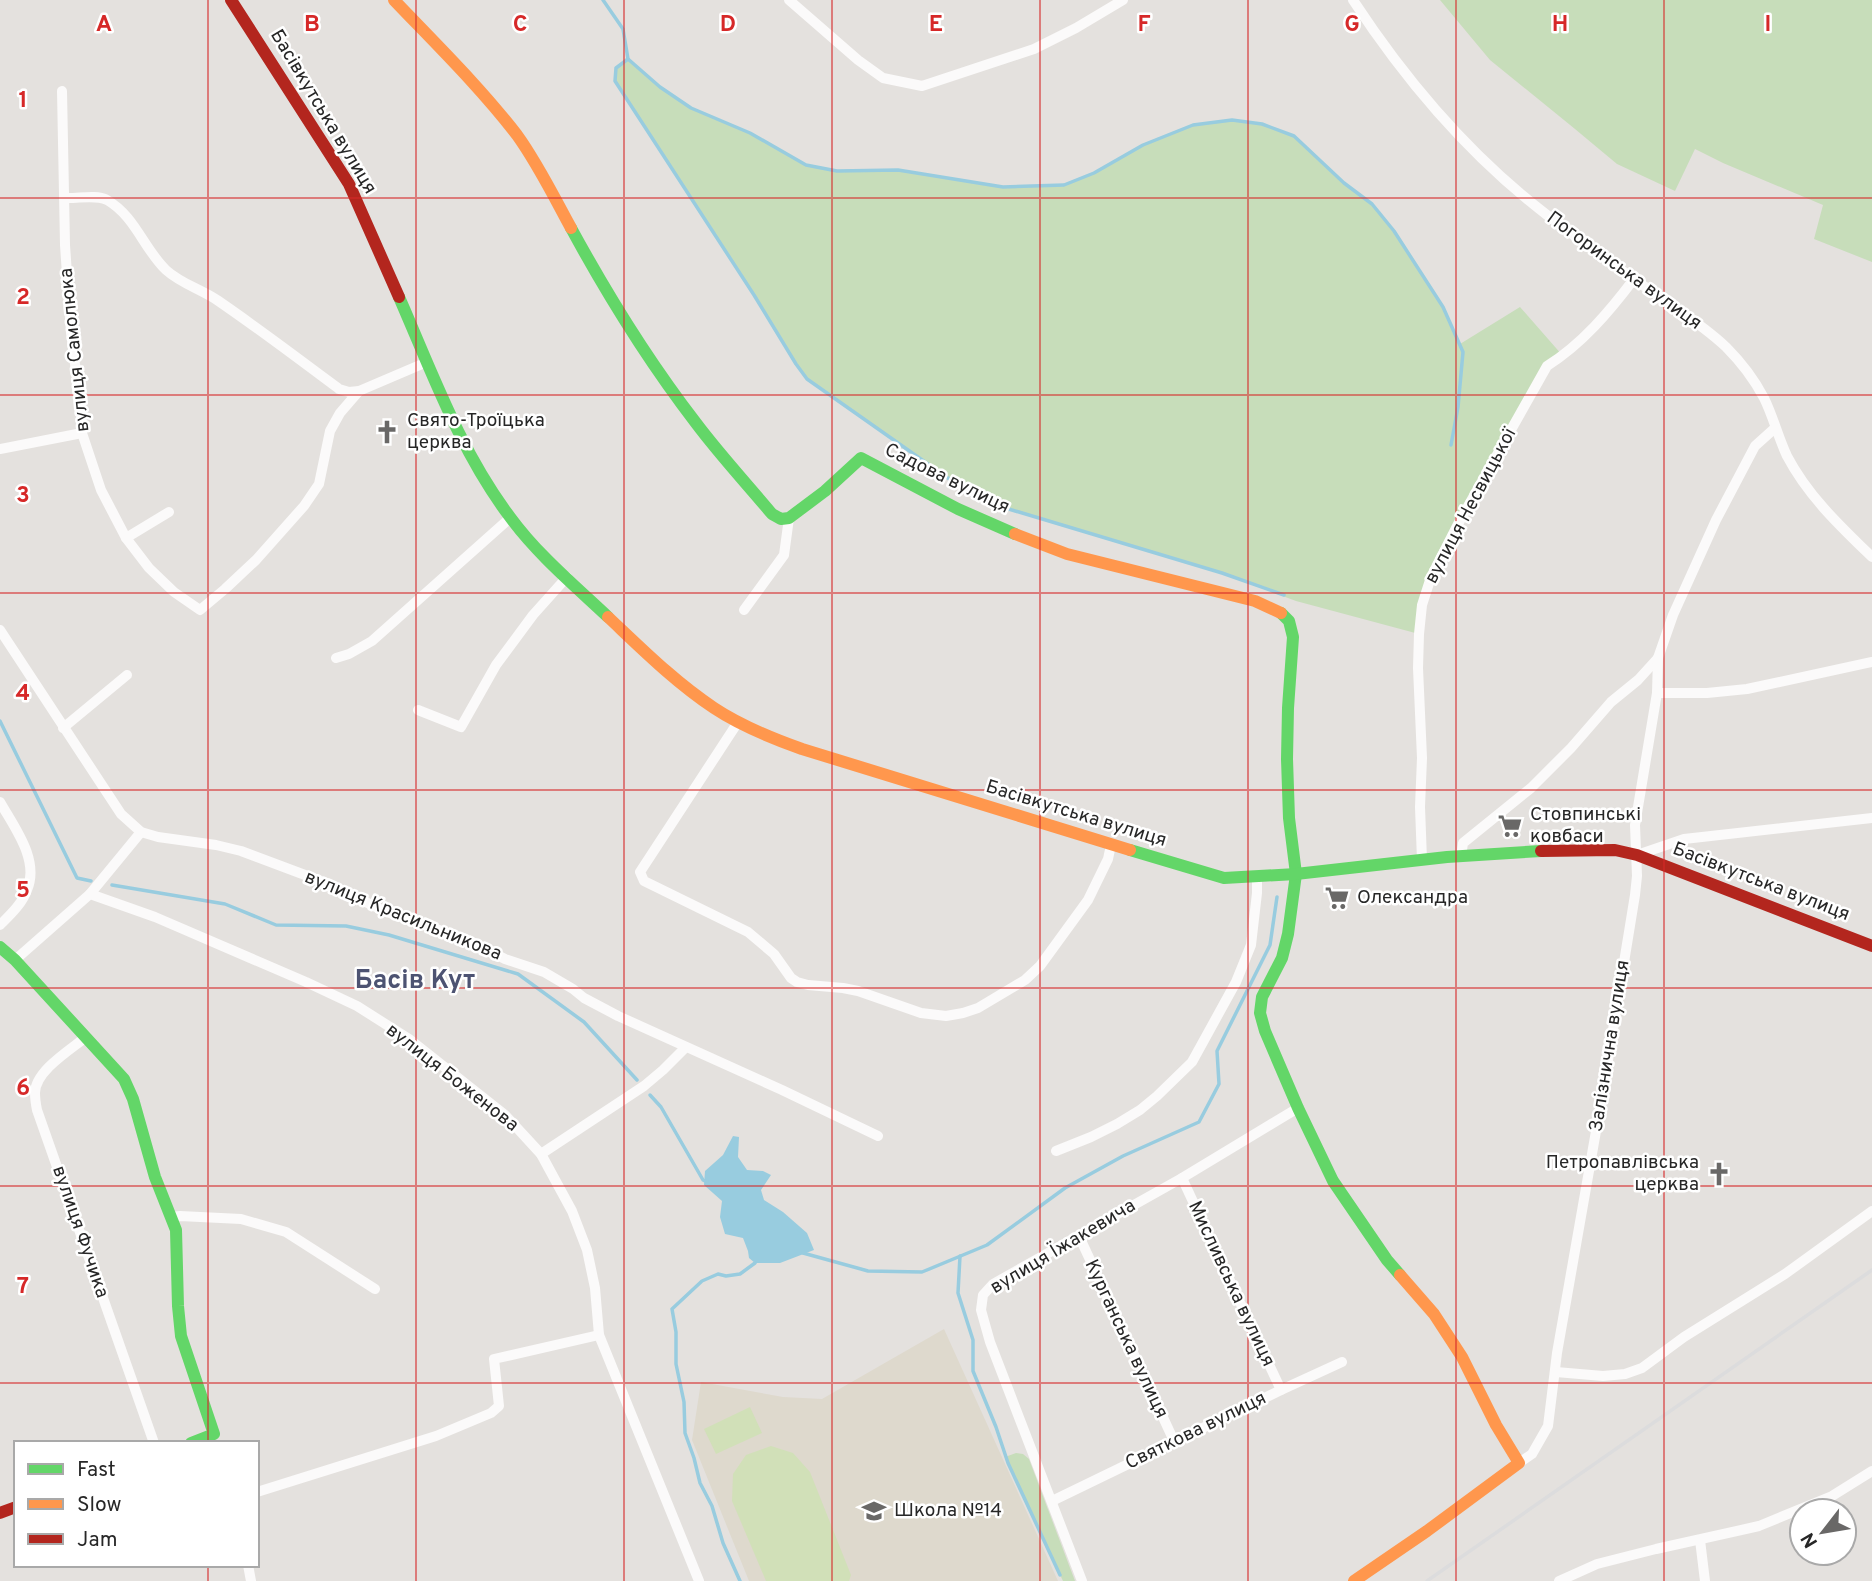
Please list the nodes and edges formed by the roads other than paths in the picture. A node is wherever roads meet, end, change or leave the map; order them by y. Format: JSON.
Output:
{"nodes":[{"id":1,"x":231,"y":0,"type":"edge"},
{"id":2,"x":394,"y":0,"type":"edge"},
{"id":3,"x":1123,"y":0,"type":"edge"},
{"id":4,"x":1353,"y":0,"type":"edge"},
{"id":5,"x":797,"y":2,"type":"edge"},
{"id":6,"x":62,"y":91,"type":"dead end"},
{"id":7,"x":64,"y":198,"type":"junction"},
{"id":8,"x":1634,"y":279,"type":"junction"},
{"id":9,"x":426,"y":362,"type":"junction"},
{"id":10,"x":359,"y":391,"type":"junction"},
{"id":11,"x":1775,"y":428,"type":"junction"},
{"id":12,"x":82,"y":433,"type":"junction"},
{"id":13,"x":0,"y":449,"type":"edge"},
{"id":14,"x":169,"y":512,"type":"dead end"},
{"id":15,"x":510,"y":518,"type":"junction"},
{"id":16,"x":789,"y":518,"type":"junction"},
{"id":17,"x":126,"y":538,"type":"junction"},
{"id":18,"x":1872,"y":557,"type":"edge"},
{"id":19,"x":567,"y":577,"type":"junction"},
{"id":20,"x":744,"y":610,"type":"dead end"},
{"id":21,"x":0,"y":630,"type":"edge"},
{"id":22,"x":336,"y":658,"type":"dead end"},
{"id":23,"x":1658,"y":658,"type":"junction"},
{"id":24,"x":1872,"y":662,"type":"edge"},
{"id":25,"x":127,"y":675,"type":"dead end"},
{"id":26,"x":1657,"y":693,"type":"junction"},
{"id":27,"x":418,"y":710,"type":"dead end"},
{"id":28,"x":737,"y":722,"type":"junction"},
{"id":29,"x":64,"y":728,"type":"junction"},
{"id":30,"x":0,"y":802,"type":"edge"},
{"id":31,"x":1872,"y":818,"type":"edge"},
{"id":32,"x":141,"y":832,"type":"junction"},
{"id":33,"x":1111,"y":845,"type":"junction"},
{"id":34,"x":1637,"y":855,"type":"junction"},
{"id":35,"x":1461,"y":856,"type":"junction"},
{"id":36,"x":1422,"y":860,"type":"junction"},
{"id":37,"x":1296,"y":874,"type":"junction"},
{"id":38,"x":1257,"y":876,"type":"junction"},
{"id":39,"x":90,"y":894,"type":"junction"},
{"id":40,"x":0,"y":925,"type":"edge"},
{"id":41,"x":1872,"y":946,"type":"edge"},
{"id":42,"x":0,"y":947,"type":"edge"},
{"id":43,"x":15,"y":960,"type":"junction"},
{"id":44,"x":86,"y":1037,"type":"junction"},
{"id":45,"x":685,"y":1048,"type":"junction"},
{"id":46,"x":1298,"y":1108,"type":"junction"},
{"id":47,"x":878,"y":1136,"type":"dead end"},
{"id":48,"x":1056,"y":1152,"type":"dead end"},
{"id":49,"x":541,"y":1154,"type":"junction"},
{"id":50,"x":1182,"y":1178,"type":"junction"},
{"id":51,"x":1872,"y":1212,"type":"edge"},
{"id":52,"x":172,"y":1217,"type":"junction"},
{"id":53,"x":1079,"y":1236,"type":"junction"},
{"id":54,"x":375,"y":1289,"type":"dead end"},
{"id":55,"x":599,"y":1335,"type":"junction"},
{"id":56,"x":1342,"y":1362,"type":"dead end"},
{"id":57,"x":1556,"y":1372,"type":"junction"},
{"id":58,"x":1281,"y":1390,"type":"junction"},
{"id":59,"x":215,"y":1438,"type":"edge"},
{"id":60,"x":153,"y":1441,"type":"edge"},
{"id":61,"x":1174,"y":1441,"type":"junction"},
{"id":62,"x":1519,"y":1463,"type":"junction"},
{"id":63,"x":1872,"y":1471,"type":"edge"},
{"id":64,"x":259,"y":1491,"type":"edge"},
{"id":65,"x":1052,"y":1501,"type":"junction"},
{"id":66,"x":1700,"y":1540,"type":"junction"},
{"id":67,"x":249,"y":1574,"type":"edge"},
{"id":68,"x":238,"y":1581,"type":"edge"},
{"id":69,"x":699,"y":1581,"type":"edge"},
{"id":70,"x":1082,"y":1581,"type":"edge"},
{"id":71,"x":1354,"y":1581,"type":"edge"},
{"id":72,"x":1559,"y":1581,"type":"edge"},
{"id":73,"x":1705,"y":1581,"type":"edge"}],
"edges":[{"from":1,"to":9,"type":"street","name":"Басівкутська вулиця"},
{"from":2,"to":16,"type":"street"},
{"from":3,"to":5,"type":"street"},
{"from":4,"to":8,"type":"street","name":"Погоринська вулиця"},
{"from":6,"to":7,"type":"street","name":"вулиця Самолюка"},
{"from":7,"to":10,"type":"street"},
{"from":7,"to":12,"type":"street","name":"вулиця Самолюка"},
{"from":8,"to":11,"type":"street","name":"Погоринська вулиця"},
{"from":8,"to":36,"type":"street","name":"вулиця Несвицької"},
{"from":9,"to":10,"type":"street"},
{"from":9,"to":15,"type":"street","name":"Басівкутська вулиця"},
{"from":10,"to":17,"type":"street","name":"вулиця Самолюка"},
{"from":11,"to":18,"type":"street","name":"Погоринська вулиця"},
{"from":11,"to":23,"type":"street","name":"Залізнична вулиця"},
{"from":12,"to":13,"type":"street"},
{"from":12,"to":17,"type":"street","name":"вулиця Самолюка"},
{"from":14,"to":17,"type":"street"},
{"from":15,"to":19,"type":"street","name":"Басівкутська вулиця"},
{"from":15,"to":22,"type":"street"},
{"from":16,"to":20,"type":"street"},
{"from":16,"to":37,"type":"street","name":"Садова вулиця"},
{"from":19,"to":27,"type":"street"},
{"from":19,"to":28,"type":"street","name":"Басівкутська вулиця"},
{"from":21,"to":29,"type":"street"},
{"from":23,"to":26,"type":"street","name":"Залізнична вулиця"},
{"from":23,"to":35,"type":"street","name":"Залізнична вулиця"},
{"from":24,"to":26,"type":"street"},
{"from":25,"to":29,"type":"street"},
{"from":26,"to":34,"type":"street","name":"Залізнична вулиця"},
{"from":28,"to":33,"type":"street","name":"Басівкутська вулиця"},
{"from":28,"to":33,"type":"street"},
{"from":29,"to":32,"type":"street"},
{"from":30,"to":40,"type":"street"},
{"from":31,"to":34,"type":"street","name":"Басівкутська вулиця"},
{"from":32,"to":39,"type":"street"},
{"from":32,"to":45,"type":"street","name":"вулиця Красильникова"},
{"from":33,"to":38,"type":"street","name":"Басівкутська вулиця"},
{"from":34,"to":35,"type":"street","name":"Басівкутська вулиця"},
{"from":34,"to":41,"type":"street","name":"Басівкутська вулиця"},
{"from":34,"to":57,"type":"street","name":"Залізнична вулиця"},
{"from":35,"to":36,"type":"street","name":"Басівкутська вулиця"},
{"from":36,"to":37,"type":"street","name":"Басівкутська вулиця"},
{"from":37,"to":38,"type":"street","name":"Басівкутська вулиця"},
{"from":37,"to":46,"type":"street"},
{"from":38,"to":48,"type":"street"},
{"from":39,"to":43,"type":"street"},
{"from":39,"to":49,"type":"street","name":"вулиця Боженова"},
{"from":42,"to":43,"type":"street"},
{"from":43,"to":44,"type":"street"},
{"from":44,"to":52,"type":"street"},
{"from":44,"to":60,"type":"street","name":"вулиця Фучика"},
{"from":45,"to":47,"type":"street","name":"вулиця Красильникова"},
{"from":45,"to":49,"type":"street"},
{"from":46,"to":50,"type":"street","name":"вулиця Їжакевича"},
{"from":46,"to":62,"type":"street"},
{"from":49,"to":55,"type":"street","name":"вулиця Боженова"},
{"from":50,"to":53,"type":"street","name":"вулиця Їжакевича"},
{"from":50,"to":58,"type":"street","name":"Мисливська вулиця"},
{"from":51,"to":57,"type":"street"},
{"from":52,"to":54,"type":"street"},
{"from":52,"to":59,"type":"street"},
{"from":53,"to":61,"type":"street","name":"Курганська вулиця"},
{"from":53,"to":65,"type":"street","name":"вулиця Їжакевича"},
{"from":55,"to":64,"type":"street"},
{"from":55,"to":69,"type":"street","name":"вулиця Боженова"},
{"from":56,"to":58,"type":"street","name":"Святкова вулиця"},
{"from":57,"to":62,"type":"street","name":"Залізнична вулиця"},
{"from":58,"to":61,"type":"street","name":"Святкова вулиця"},
{"from":61,"to":65,"type":"street","name":"Святкова вулиця"},
{"from":62,"to":71,"type":"street"},
{"from":63,"to":66,"type":"street"},
{"from":65,"to":70,"type":"street","name":"вулиця Їжакевича"},
{"from":66,"to":72,"type":"street"},
{"from":66,"to":73,"type":"street"},
{"from":67,"to":68,"type":"street"}]}
